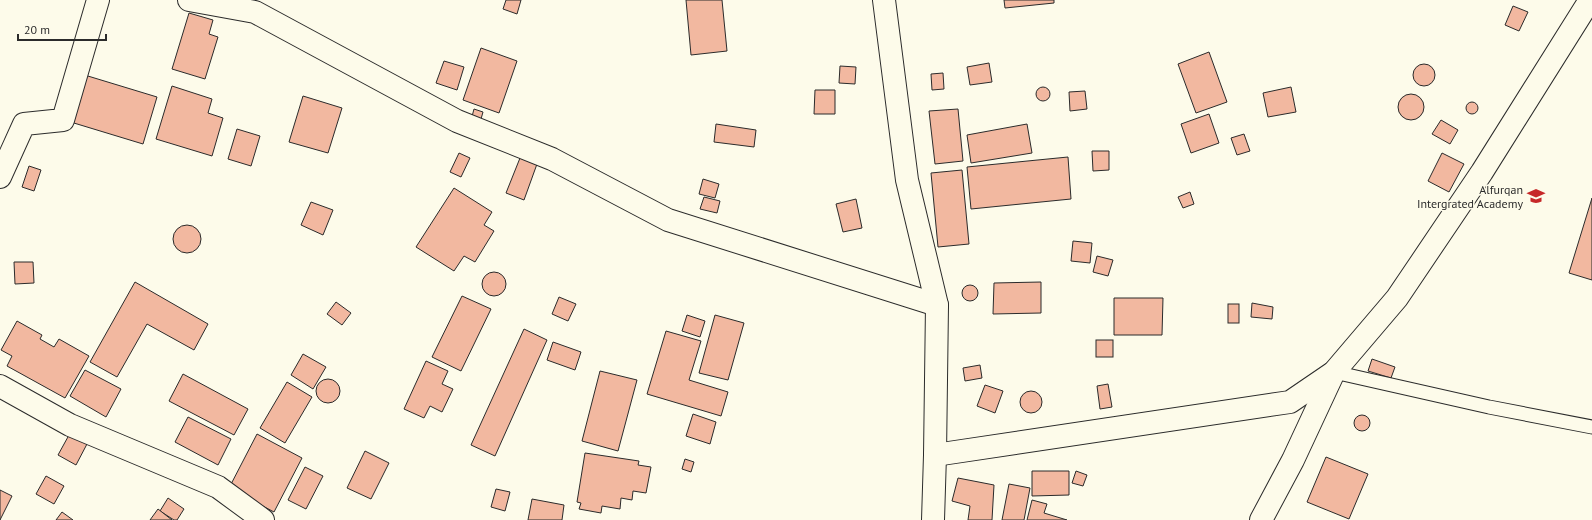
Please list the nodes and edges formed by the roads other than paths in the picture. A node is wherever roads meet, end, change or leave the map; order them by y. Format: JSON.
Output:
{"nodes":[{"id":1,"x":98,"y":0,"type":"edge"},
{"id":2,"x":189,"y":0,"type":"edge"},
{"id":3,"x":884,"y":0,"type":"edge"},
{"id":4,"x":1590,"y":0,"type":"edge"},
{"id":5,"x":256,"y":6,"type":"edge"},
{"id":6,"x":0,"y":177,"type":"edge"},
{"id":7,"x":937,"y":304,"type":"junction"},
{"id":8,"x":1334,"y":372,"type":"junction"},
{"id":9,"x":0,"y":386,"type":"edge"},
{"id":10,"x":1592,"y":427,"type":"edge"},
{"id":11,"x":935,"y":455,"type":"junction"},
{"id":12,"x":263,"y":520,"type":"edge"},
{"id":13,"x":933,"y":520,"type":"edge"},
{"id":14,"x":1261,"y":520,"type":"edge"}],
"edges":[{"from":1,"to":6,"type":"street"},
{"from":2,"to":5,"type":"street"},
{"from":3,"to":7,"type":"street"},
{"from":4,"to":8,"type":"street"},
{"from":5,"to":7,"type":"street"},
{"from":7,"to":11,"type":"street"},
{"from":8,"to":10,"type":"lane"},
{"from":8,"to":11,"type":"street"},
{"from":8,"to":14,"type":"street"},
{"from":9,"to":12,"type":"street"},
{"from":11,"to":13,"type":"street"}]}
